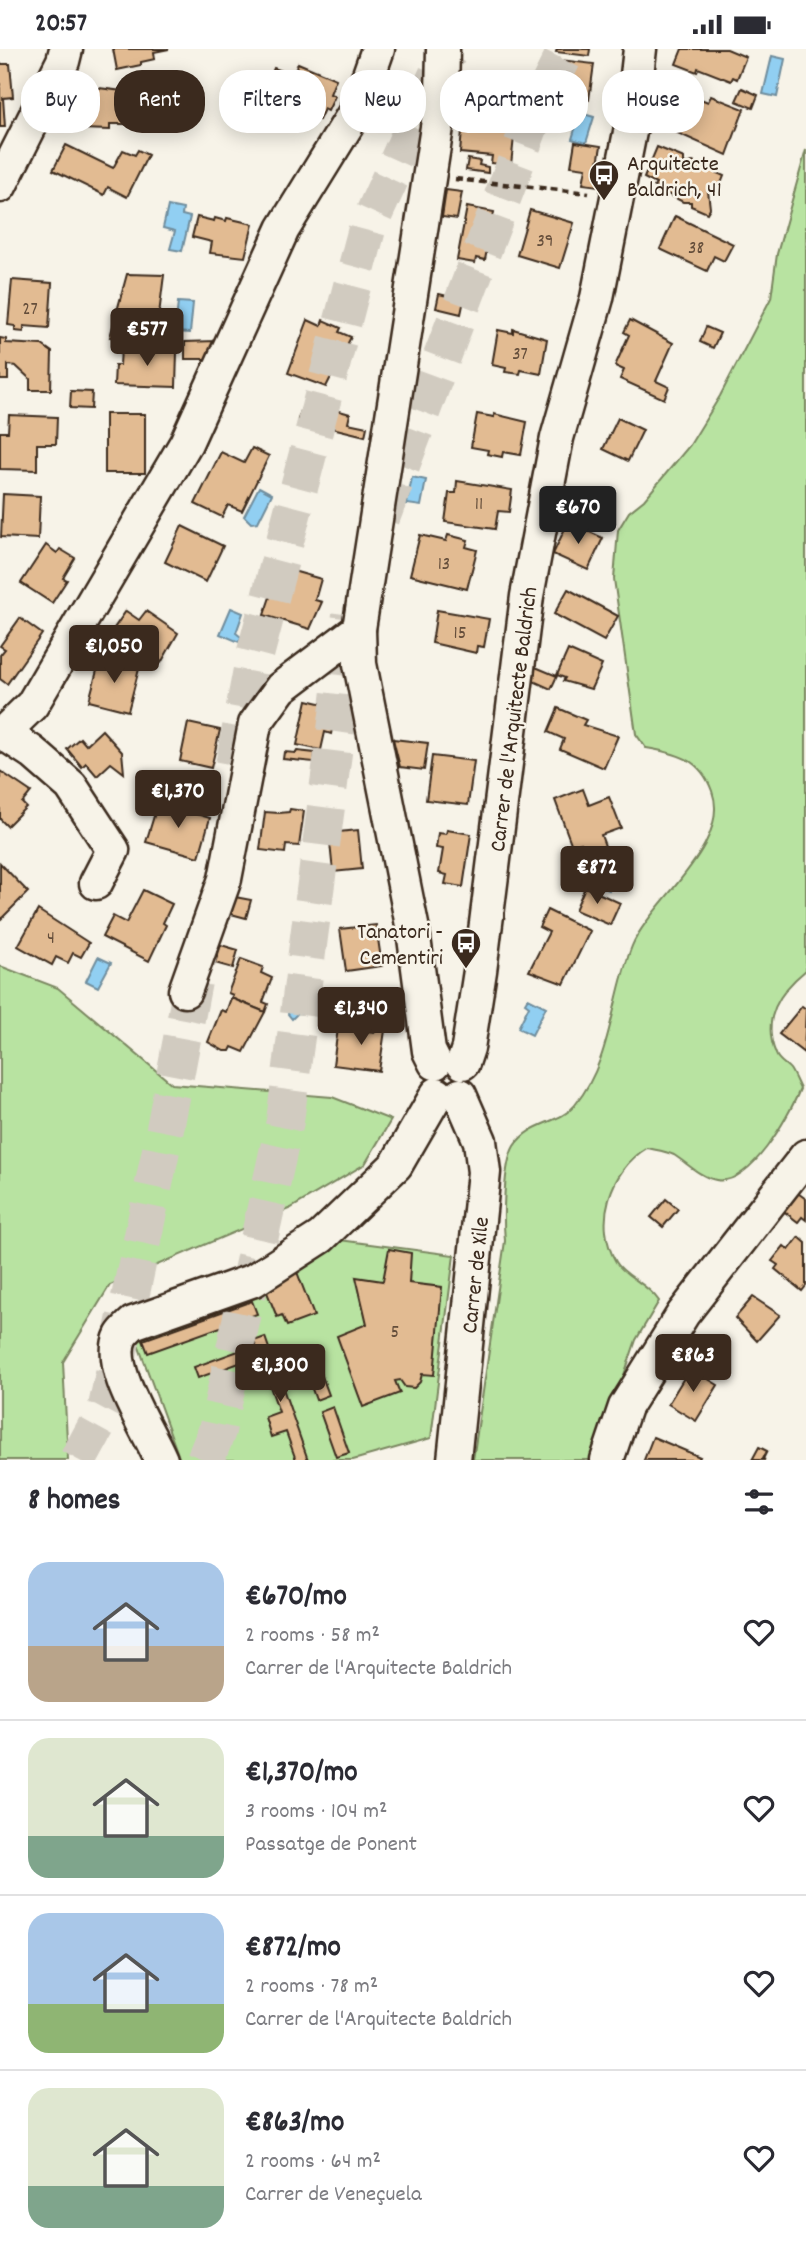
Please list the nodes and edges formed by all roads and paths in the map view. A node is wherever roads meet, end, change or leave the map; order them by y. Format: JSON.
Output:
{"nodes":[{"id":1,"x":66,"y":49,"type":"edge"},
{"id":2,"x":377,"y":49,"type":"edge"},
{"id":3,"x":443,"y":49,"type":"edge"},
{"id":4,"x":640,"y":49,"type":"edge"},
{"id":5,"x":430,"y":176,"type":"junction"},
{"id":6,"x":0,"y":186,"type":"edge"},
{"id":7,"x":617,"y":196,"type":"junction"},
{"id":8,"x":359,"y":629,"type":"junction"},
{"id":9,"x":2,"y":732,"type":"edge"},
{"id":10,"x":96,"y":883,"type":"dead end"},
{"id":11,"x":185,"y":991,"type":"dead end"},
{"id":12,"x":449,"y":1063,"type":"junction"},
{"id":13,"x":448,"y":1094,"type":"junction"},
{"id":14,"x":806,"y":1156,"type":"edge"},
{"id":15,"x":162,"y":1460,"type":"edge"},
{"id":16,"x":454,"y":1460,"type":"edge"},
{"id":17,"x":607,"y":1460,"type":"edge"}],
"edges":[{"from":1,"to":6,"type":"street"},
{"from":2,"to":9,"type":"street"},
{"from":3,"to":5,"type":"street"},
{"from":4,"to":7,"type":"street","name":"Carrer de l'Arquitecte Baldrich"},
{"from":5,"to":7,"type":"path"},
{"from":5,"to":8,"type":"street"},
{"from":7,"to":12,"type":"street","name":"Carrer de l'Arquitecte Baldrich"},
{"from":8,"to":11,"type":"street"},
{"from":8,"to":12,"type":"street"},
{"from":9,"to":10,"type":"street"},
{"from":12,"to":13,"type":"street","name":"Carrer de Xile"},
{"from":13,"to":15,"type":"street"},
{"from":13,"to":16,"type":"street","name":"Carrer de Xile"},
{"from":14,"to":17,"type":"street"}]}
